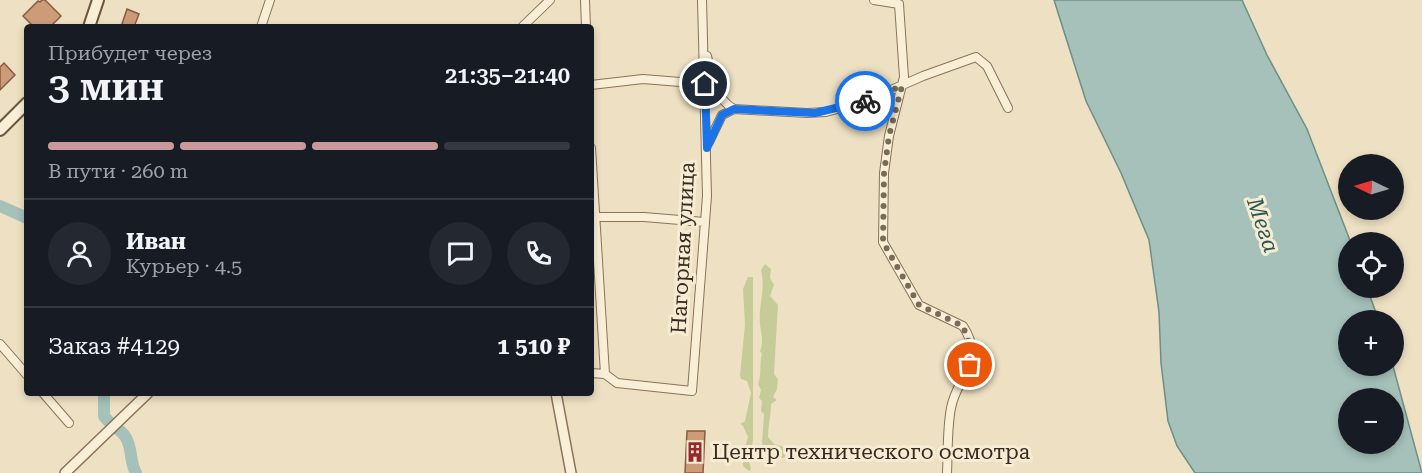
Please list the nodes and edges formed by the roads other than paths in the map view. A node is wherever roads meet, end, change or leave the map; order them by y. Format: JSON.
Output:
{"nodes":[{"id":1,"x":98,"y":0,"type":"edge"},
{"id":2,"x":270,"y":0,"type":"edge"},
{"id":3,"x":550,"y":0,"type":"edge"},
{"id":4,"x":585,"y":0,"type":"edge"},
{"id":5,"x":702,"y":0,"type":"edge"},
{"id":6,"x":874,"y":0,"type":"edge"},
{"id":7,"x":90,"y":24,"type":"edge"},
{"id":8,"x":262,"y":24,"type":"edge"},
{"id":9,"x":525,"y":24,"type":"edge"},
{"id":10,"x":586,"y":24,"type":"edge"},
{"id":11,"x":703,"y":40,"type":"junction"},
{"id":12,"x":705,"y":84,"type":"junction"},
{"id":13,"x":594,"y":85,"type":"edge"},
{"id":14,"x":902,"y":86,"type":"junction"},
{"id":15,"x":24,"y":106,"type":"edge"},
{"id":16,"x":1008,"y":108,"type":"dead end"},
{"id":17,"x":734,"y":109,"type":"junction"},
{"id":18,"x":0,"y":130,"type":"edge"},
{"id":19,"x":707,"y":148,"type":"junction"},
{"id":20,"x":594,"y":217,"type":"joint"},
{"id":21,"x":704,"y":222,"type":"junction"},
{"id":22,"x":0,"y":344,"type":"edge"},
{"id":23,"x":24,"y":372,"type":"edge"},
{"id":24,"x":594,"y":374,"type":"edge"},
{"id":25,"x":604,"y":374,"type":"junction"},
{"id":26,"x":46,"y":396,"type":"edge"},
{"id":27,"x":145,"y":396,"type":"edge"},
{"id":28,"x":557,"y":396,"type":"edge"},
{"id":29,"x":69,"y":423,"type":"dead end"},
{"id":30,"x":65,"y":473,"type":"edge"},
{"id":31,"x":571,"y":473,"type":"edge"},
{"id":32,"x":947,"y":473,"type":"edge"}],
"edges":[{"from":1,"to":7,"type":"main road"},
{"from":2,"to":8,"type":"street"},
{"from":3,"to":9,"type":"street"},
{"from":4,"to":10,"type":"street"},
{"from":5,"to":11,"type":"street","name":"Нагорная улица"},
{"from":6,"to":14,"type":"street"},
{"from":11,"to":12,"type":"street","name":"Нагорная улица"},
{"from":11,"to":17,"type":"street"},
{"from":12,"to":13,"type":"street"},
{"from":12,"to":19,"type":"street","name":"Нагорная улица"},
{"from":14,"to":16,"type":"street"},
{"from":14,"to":17,"type":"street"},
{"from":14,"to":32,"type":"street"},
{"from":15,"to":18,"type":"main road"},
{"from":17,"to":19,"type":"street"},
{"from":19,"to":21,"type":"street","name":"Нагорная улица"},
{"from":20,"to":21,"type":"street"},
{"from":20,"to":25,"type":"street"},
{"from":21,"to":25,"type":"street","name":"Нагорная улица"},
{"from":22,"to":23,"type":"street"},
{"from":24,"to":25,"type":"street"},
{"from":26,"to":29,"type":"street"},
{"from":27,"to":30,"type":"street"},
{"from":28,"to":31,"type":"street"}]}
